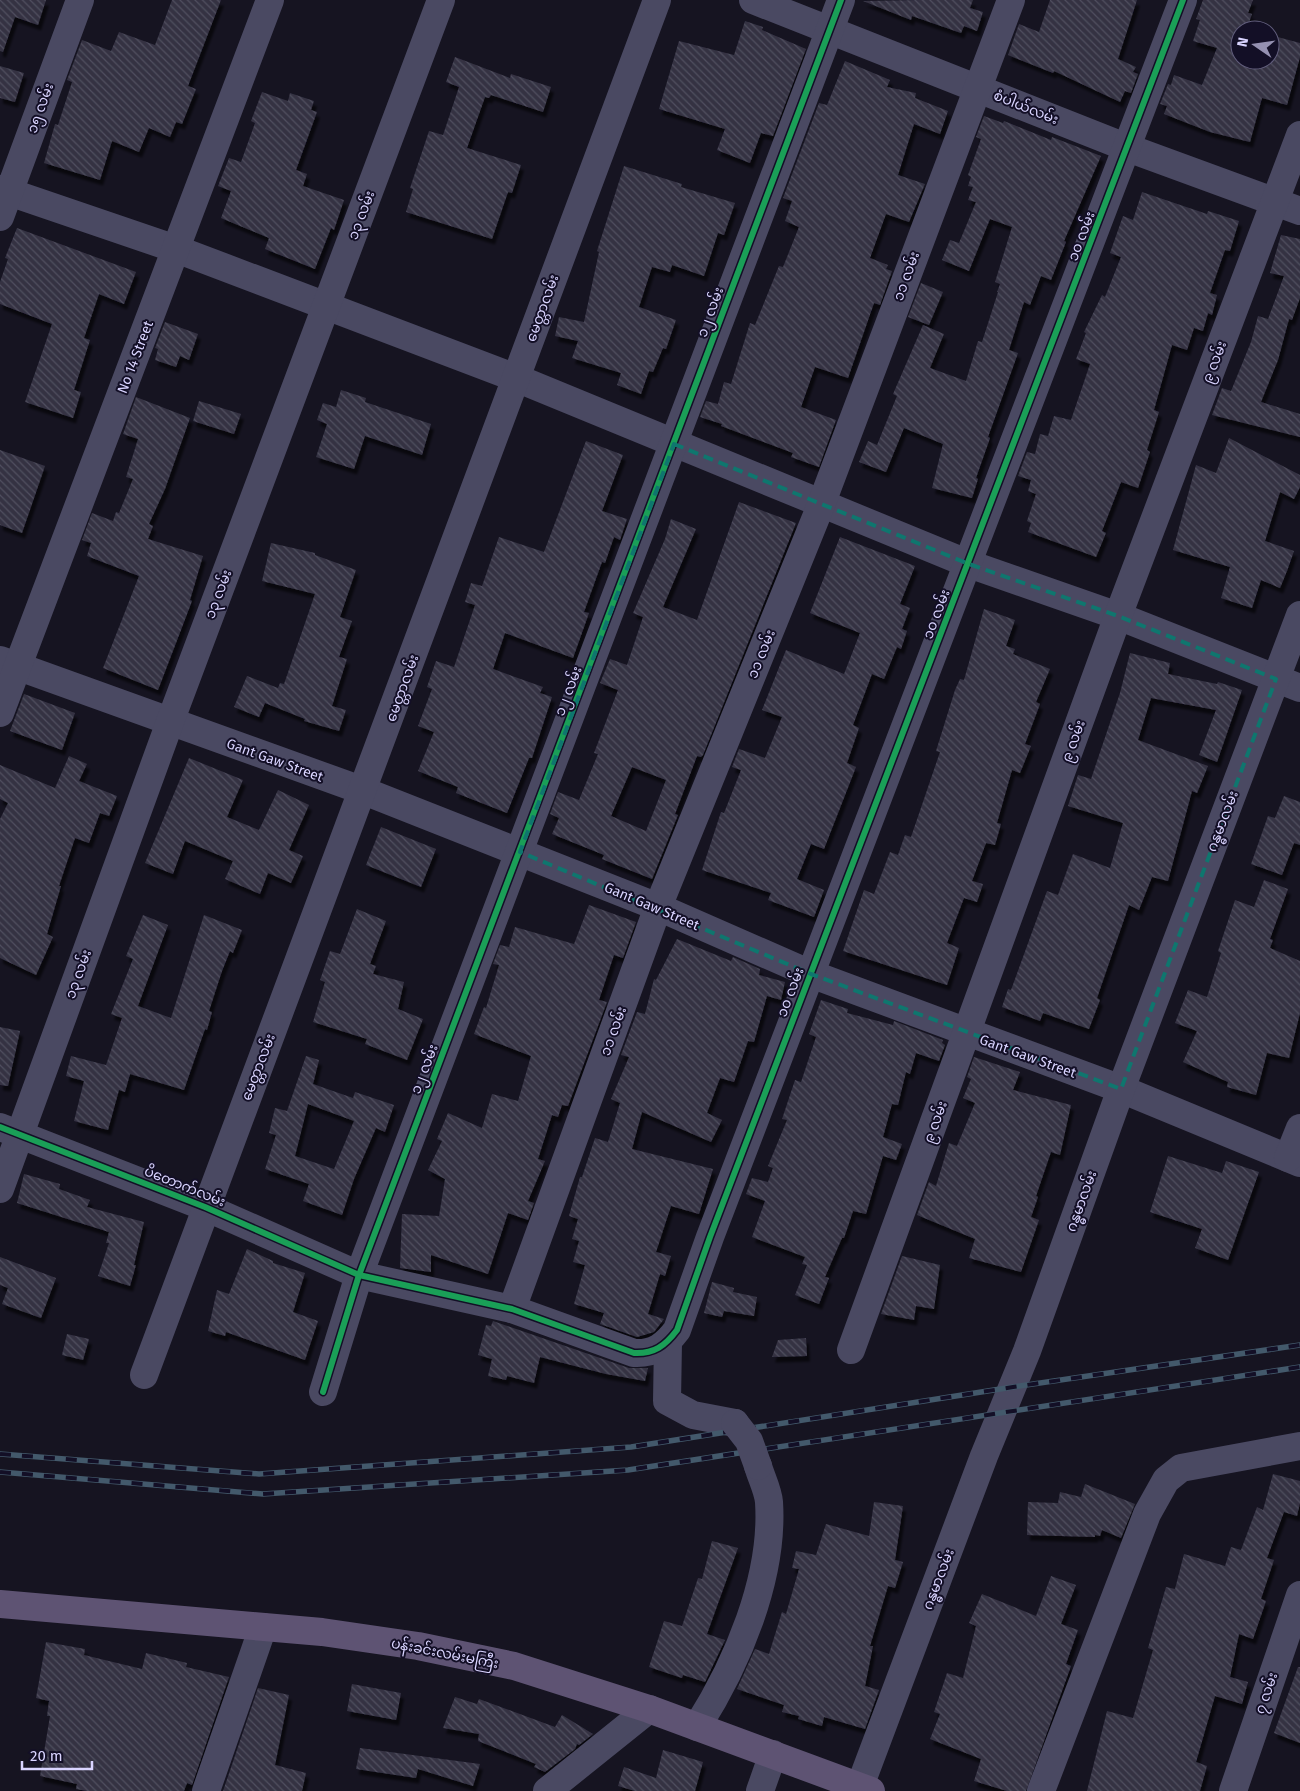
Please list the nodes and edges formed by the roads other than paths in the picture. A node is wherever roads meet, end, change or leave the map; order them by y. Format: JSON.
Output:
{"nodes":[{"id":1,"x":80,"y":0,"type":"edge"},
{"id":2,"x":270,"y":0,"type":"edge"},
{"id":3,"x":441,"y":0,"type":"edge"},
{"id":4,"x":657,"y":0,"type":"edge"},
{"id":5,"x":752,"y":0,"type":"edge"},
{"id":6,"x":841,"y":0,"type":"edge"},
{"id":7,"x":1011,"y":0,"type":"edge"},
{"id":8,"x":1183,"y":0,"type":"edge"},
{"id":9,"x":828,"y":31,"type":"junction"},
{"id":10,"x":977,"y":88,"type":"junction"},
{"id":11,"x":1300,"y":135,"type":"edge"},
{"id":12,"x":1128,"y":148,"type":"junction"},
{"id":13,"x":3,"y":200,"type":"edge"},
{"id":14,"x":1288,"y":206,"type":"edge"},
{"id":15,"x":176,"y":249,"type":"junction"},
{"id":16,"x":326,"y":306,"type":"junction"},
{"id":17,"x":516,"y":378,"type":"junction"},
{"id":18,"x":674,"y":444,"type":"junction"},
{"id":19,"x":821,"y":505,"type":"junction"},
{"id":20,"x":968,"y":564,"type":"junction"},
{"id":21,"x":1300,"y":615,"type":"edge"},
{"id":22,"x":1118,"y":616,"type":"junction"},
{"id":23,"x":9,"y":663,"type":"edge"},
{"id":24,"x":1288,"y":684,"type":"edge"},
{"id":25,"x":0,"y":713,"type":"edge"},
{"id":26,"x":170,"y":722,"type":"junction"},
{"id":27,"x":364,"y":791,"type":"junction"},
{"id":28,"x":520,"y":852,"type":"junction"},
{"id":29,"x":658,"y":907,"type":"junction"},
{"id":30,"x":810,"y":974,"type":"junction"},
{"id":31,"x":967,"y":1034,"type":"junction"},
{"id":32,"x":1121,"y":1090,"type":"junction"},
{"id":33,"x":1300,"y":1128,"type":"edge"},
{"id":34,"x":10,"y":1130,"type":"edge"},
{"id":35,"x":1294,"y":1161,"type":"edge"},
{"id":36,"x":0,"y":1189,"type":"edge"},
{"id":37,"x":205,"y":1207,"type":"junction"},
{"id":38,"x":358,"y":1275,"type":"junction"},
{"id":39,"x":512,"y":1309,"type":"junction"},
{"id":40,"x":668,"y":1342,"type":"junction"},
{"id":41,"x":851,"y":1350,"type":"dead end"},
{"id":42,"x":144,"y":1375,"type":"dead end"},
{"id":43,"x":322,"y":1392,"type":"dead end"},
{"id":44,"x":1300,"y":1446,"type":"edge"},
{"id":45,"x":1300,"y":1596,"type":"edge"},
{"id":46,"x":0,"y":1604,"type":"edge"},
{"id":47,"x":263,"y":1627,"type":"junction"},
{"id":48,"x":649,"y":1709,"type":"junction"},
{"id":49,"x":697,"y":1727,"type":"junction"},
{"id":50,"x":774,"y":1754,"type":"junction"},
{"id":51,"x":866,"y":1788,"type":"edge"},
{"id":52,"x":206,"y":1791,"type":"edge"},
{"id":53,"x":547,"y":1791,"type":"edge"},
{"id":54,"x":760,"y":1791,"type":"edge"},
{"id":55,"x":1041,"y":1791,"type":"edge"},
{"id":56,"x":1233,"y":1791,"type":"edge"}],
"edges":[{"from":1,"to":13,"type":"street","name":"၁၅ လမ်း"},
{"from":2,"to":15,"type":"street","name":"No 14 Street"},
{"from":3,"to":16,"type":"street","name":"၁၃ လမ်း"},
{"from":4,"to":17,"type":"street","name":"မေတ္တာလမ်း"},
{"from":5,"to":9,"type":"street","name":"စံပါယ်လမ်း"},
{"from":6,"to":9,"type":"street","name":"၁၂ လမ်း"},
{"from":7,"to":10,"type":"street","name":"၁၁ လမ်း"},
{"from":8,"to":12,"type":"street","name":"၁၀ လမ်း"},
{"from":9,"to":10,"type":"street","name":"စံပါယ်လမ်း"},
{"from":9,"to":18,"type":"street","name":"၁၂ လမ်း"},
{"from":10,"to":12,"type":"street","name":"စံပါယ်လမ်း"},
{"from":10,"to":19,"type":"street","name":"၁၁ လမ်း"},
{"from":11,"to":14,"type":"street","name":"၉ လမ်း"},
{"from":12,"to":14,"type":"street","name":"စံပါယ်လမ်း"},
{"from":12,"to":20,"type":"street","name":"၁၀ လမ်း"},
{"from":13,"to":15,"type":"street"},
{"from":14,"to":22,"type":"street","name":"၉ လမ်း"},
{"from":15,"to":16,"type":"street"},
{"from":15,"to":23,"type":"street","name":"No 14 Street"},
{"from":16,"to":17,"type":"street"},
{"from":16,"to":26,"type":"street","name":"၁၃ လမ်း"},
{"from":17,"to":18,"type":"street"},
{"from":17,"to":27,"type":"street","name":"မေတ္တာလမ်း"},
{"from":18,"to":19,"type":"street"},
{"from":18,"to":28,"type":"street","name":"၁၂ လမ်း"},
{"from":19,"to":20,"type":"street"},
{"from":19,"to":29,"type":"street","name":"၁၁ လမ်း"},
{"from":20,"to":22,"type":"street"},
{"from":20,"to":30,"type":"street","name":"၁၀ လမ်း"},
{"from":21,"to":24,"type":"street","name":"ဂန္ဓမာလမ်း"},
{"from":22,"to":24,"type":"street"},
{"from":22,"to":31,"type":"street","name":"၉ လမ်း"},
{"from":23,"to":25,"type":"street","name":"No 14 Street"},
{"from":23,"to":26,"type":"street","name":"Gant Gaw Street"},
{"from":24,"to":32,"type":"street","name":"ဂန္ဓမာလမ်း"},
{"from":26,"to":27,"type":"street","name":"Gant Gaw Street"},
{"from":26,"to":34,"type":"street","name":"၁၃ လမ်း"},
{"from":27,"to":28,"type":"street","name":"Gant Gaw Street"},
{"from":27,"to":37,"type":"street","name":"မေတ္တာလမ်း"},
{"from":28,"to":29,"type":"street","name":"Gant Gaw Street"},
{"from":28,"to":38,"type":"street","name":"၁၂ လမ်း"},
{"from":29,"to":30,"type":"street","name":"Gant Gaw Street"},
{"from":29,"to":39,"type":"street","name":"၁၁ လမ်း"},
{"from":30,"to":31,"type":"street","name":"Gant Gaw Street"},
{"from":30,"to":40,"type":"street","name":"၁၀ လမ်း"},
{"from":31,"to":32,"type":"street","name":"Gant Gaw Street"},
{"from":31,"to":41,"type":"street","name":"၉ လမ်း"},
{"from":32,"to":35,"type":"street","name":"Gant Gaw Street"},
{"from":32,"to":51,"type":"street","name":"ဂန္ဓမာလမ်း"},
{"from":33,"to":35,"type":"street"},
{"from":34,"to":36,"type":"street","name":"၁၃ လမ်း"},
{"from":34,"to":37,"type":"street","name":"ပိတောက်လမ်း"},
{"from":37,"to":38,"type":"street","name":"ပိတောက်လမ်း"},
{"from":37,"to":42,"type":"street","name":"မေတ္တာလမ်း"},
{"from":38,"to":39,"type":"street","name":"ပိတောက်လမ်း"},
{"from":38,"to":43,"type":"street","name":"၁၂ လမ်း"},
{"from":39,"to":40,"type":"street","name":"ပိတောက်လမ်း"},
{"from":40,"to":49,"type":"street","bridge":true},
{"from":44,"to":55,"type":"street"},
{"from":45,"to":56,"type":"street","name":"၇ လမ်း"},
{"from":46,"to":47,"type":"main road","name":"ပန်းခင်းလမ်းမကြီး"},
{"from":47,"to":48,"type":"main road","name":"ပန်းခင်းလမ်းမကြီး"},
{"from":47,"to":52,"type":"street"},
{"from":48,"to":49,"type":"main road","name":"ပန်းခင်းလမ်းမကြီး"},
{"from":48,"to":53,"type":"street"},
{"from":49,"to":50,"type":"main road","name":"ပန်းခင်းလမ်းမကြီး"},
{"from":50,"to":51,"type":"main road","name":"ပန်းခင်းလမ်းမကြီး"},
{"from":50,"to":54,"type":"street"}]}
